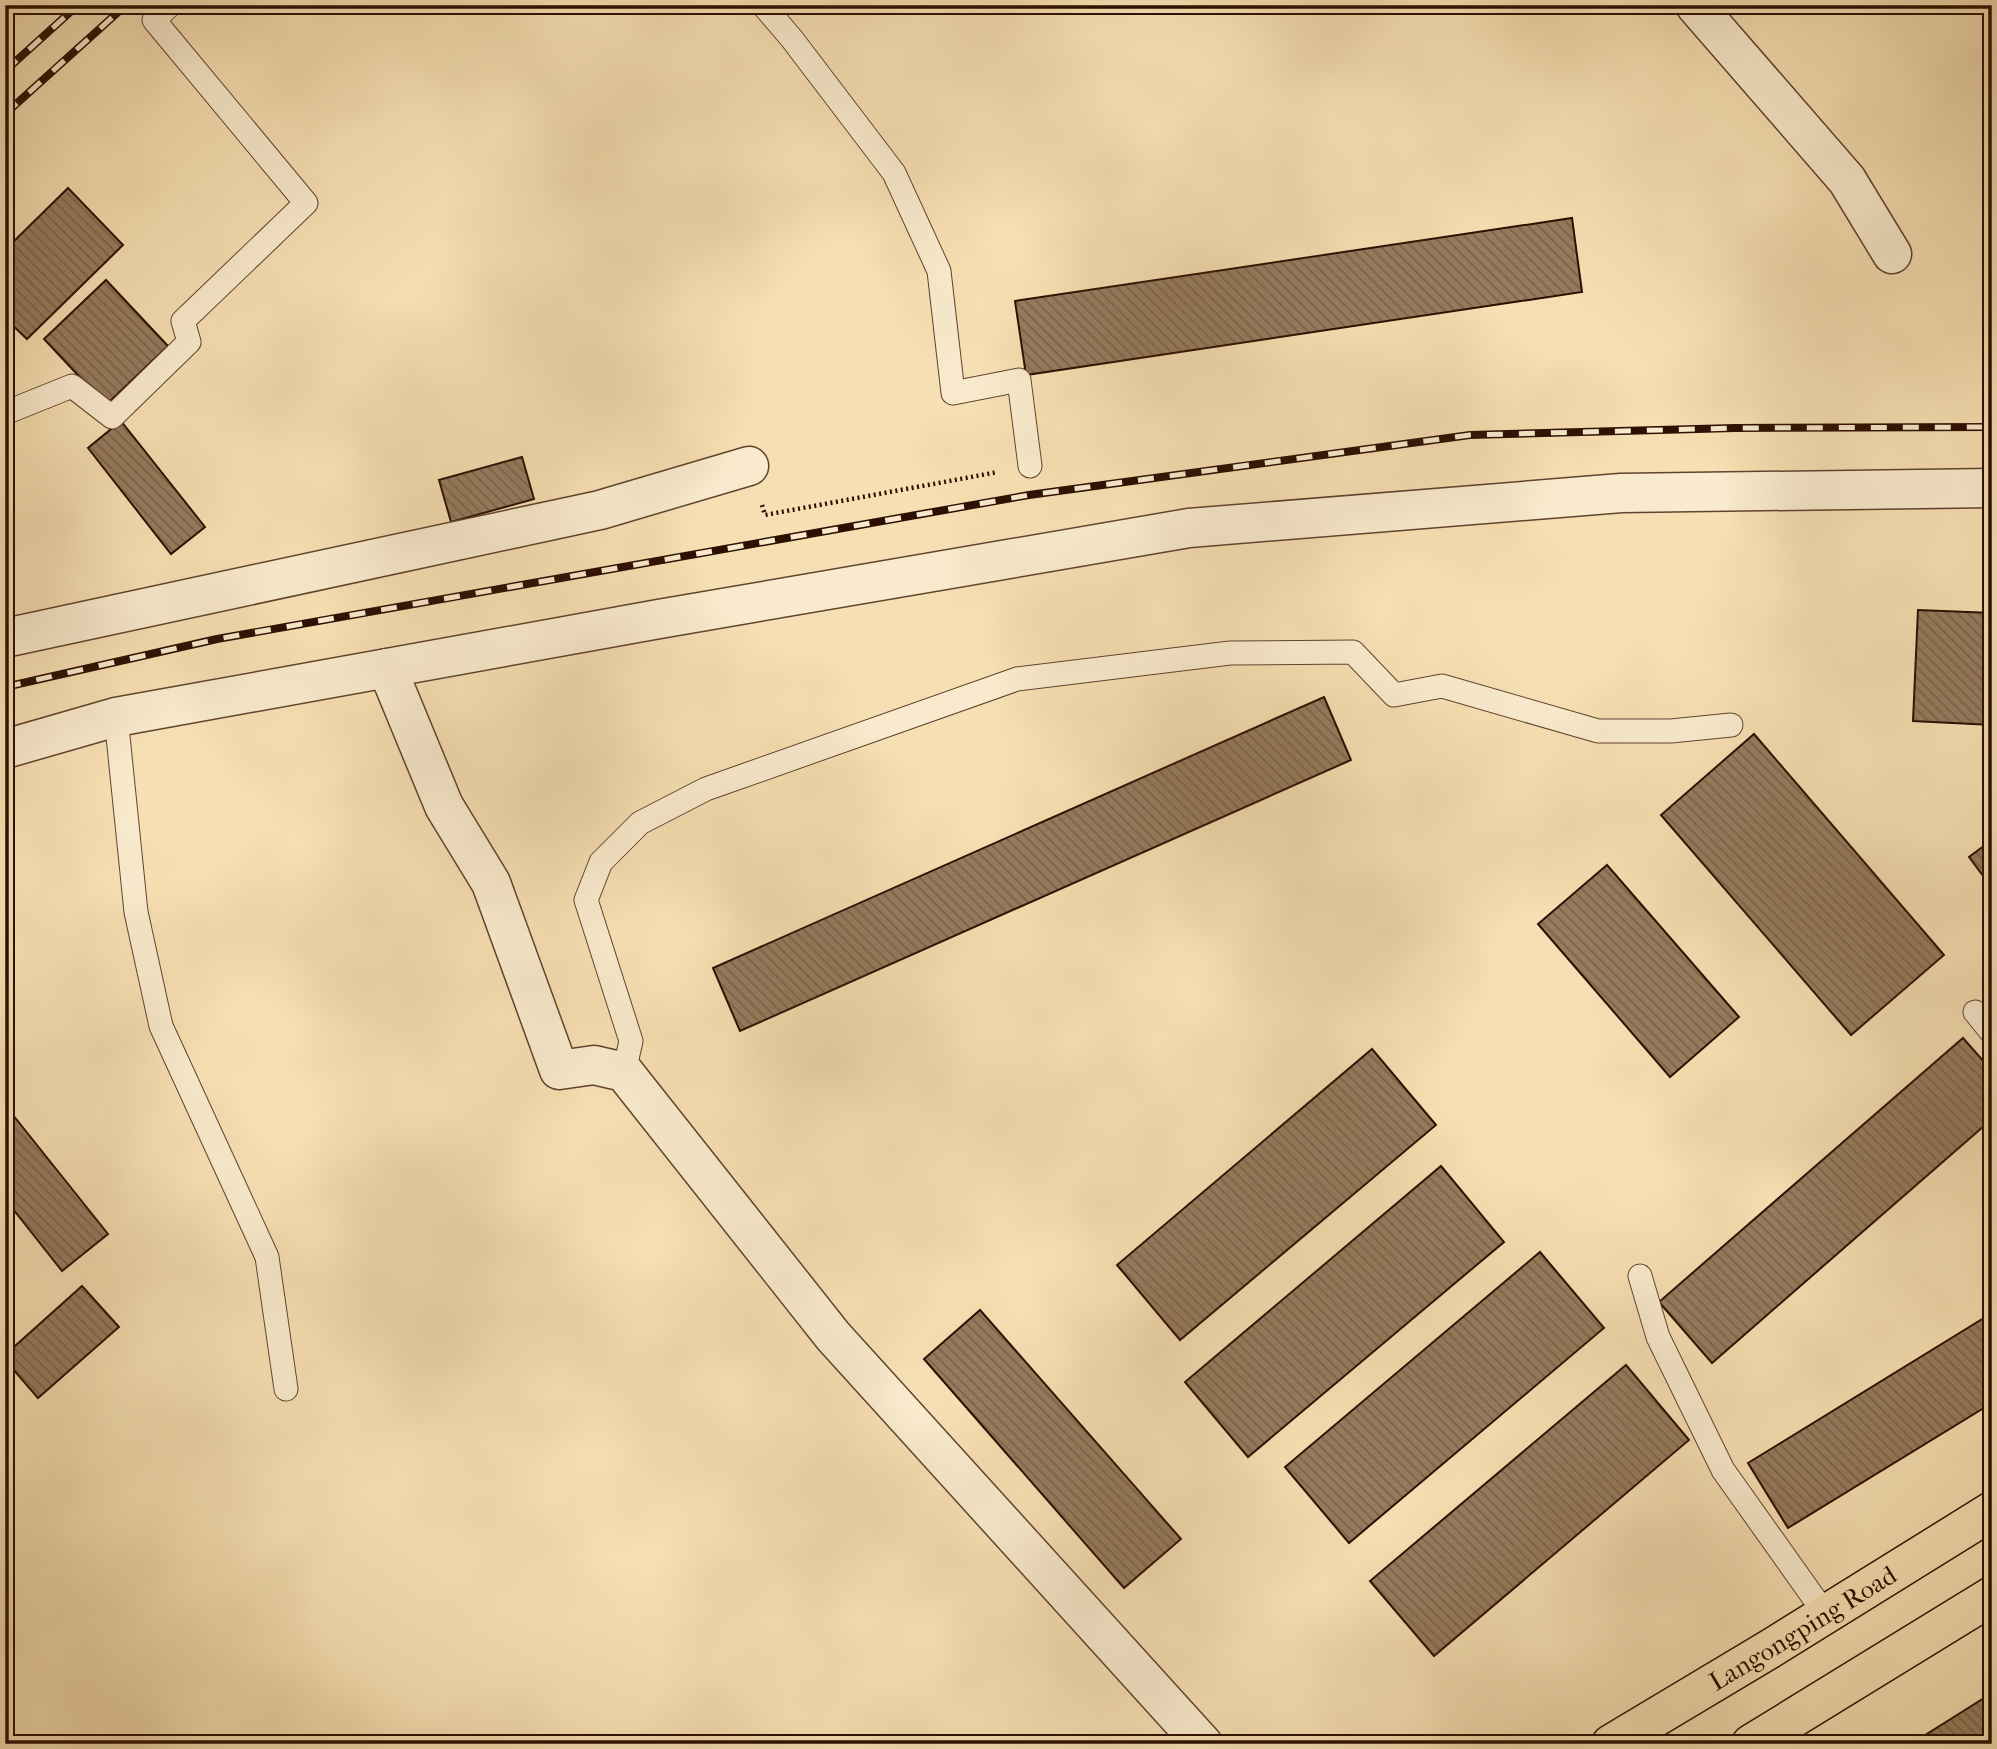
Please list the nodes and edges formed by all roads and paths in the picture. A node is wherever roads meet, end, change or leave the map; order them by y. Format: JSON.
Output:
{"nodes":[{"id":1,"x":170,"y":5,"type":"edge"},
{"id":2,"x":763,"y":5,"type":"edge"},
{"id":3,"x":1695,"y":5,"type":"edge"},
{"id":4,"x":1892,"y":254,"type":"dead end"},
{"id":5,"x":5,"y":413,"type":"edge"},
{"id":6,"x":749,"y":466,"type":"joint"},
{"id":7,"x":1030,"y":466,"type":"joint"},
{"id":8,"x":1992,"y":488,"type":"edge"},
{"id":9,"x":5,"y":638,"type":"edge"},
{"id":10,"x":387,"y":668,"type":"junction"},
{"id":11,"x":116,"y":717,"type":"junction"},
{"id":12,"x":1731,"y":725,"type":"dead end"},
{"id":13,"x":5,"y":749,"type":"edge"},
{"id":14,"x":1975,"y":1012,"type":"dead end"},
{"id":15,"x":1992,"y":1033,"type":"edge"},
{"id":16,"x":624,"y":1072,"type":"junction"},
{"id":17,"x":1640,"y":1276,"type":"dead end"},
{"id":18,"x":286,"y":1389,"type":"dead end"},
{"id":19,"x":1992,"y":1511,"type":"edge"},
{"id":20,"x":1992,"y":1596,"type":"edge"},
{"id":21,"x":1826,"y":1615,"type":"junction"},
{"id":22,"x":1203,"y":1744,"type":"edge"},
{"id":23,"x":1611,"y":1744,"type":"edge"},
{"id":24,"x":1751,"y":1744,"type":"edge"}],
"edges":[{"from":1,"to":5,"type":"lane"},
{"from":2,"to":7,"type":"lane"},
{"from":3,"to":4,"type":"street"},
{"from":6,"to":7,"type":"path"},
{"from":6,"to":9,"type":"street"},
{"from":8,"to":10,"type":"street"},
{"from":10,"to":11,"type":"street"},
{"from":10,"to":16,"type":"street"},
{"from":11,"to":13,"type":"street"},
{"from":11,"to":18,"type":"lane"},
{"from":12,"to":16,"type":"lane"},
{"from":14,"to":15,"type":"lane"},
{"from":16,"to":22,"type":"street"},
{"from":17,"to":21,"type":"lane"},
{"from":19,"to":21,"type":"highway","name":"Langongping Road"},
{"from":20,"to":24,"type":"highway"},
{"from":21,"to":23,"type":"highway","name":"Langongping Road"}]}
